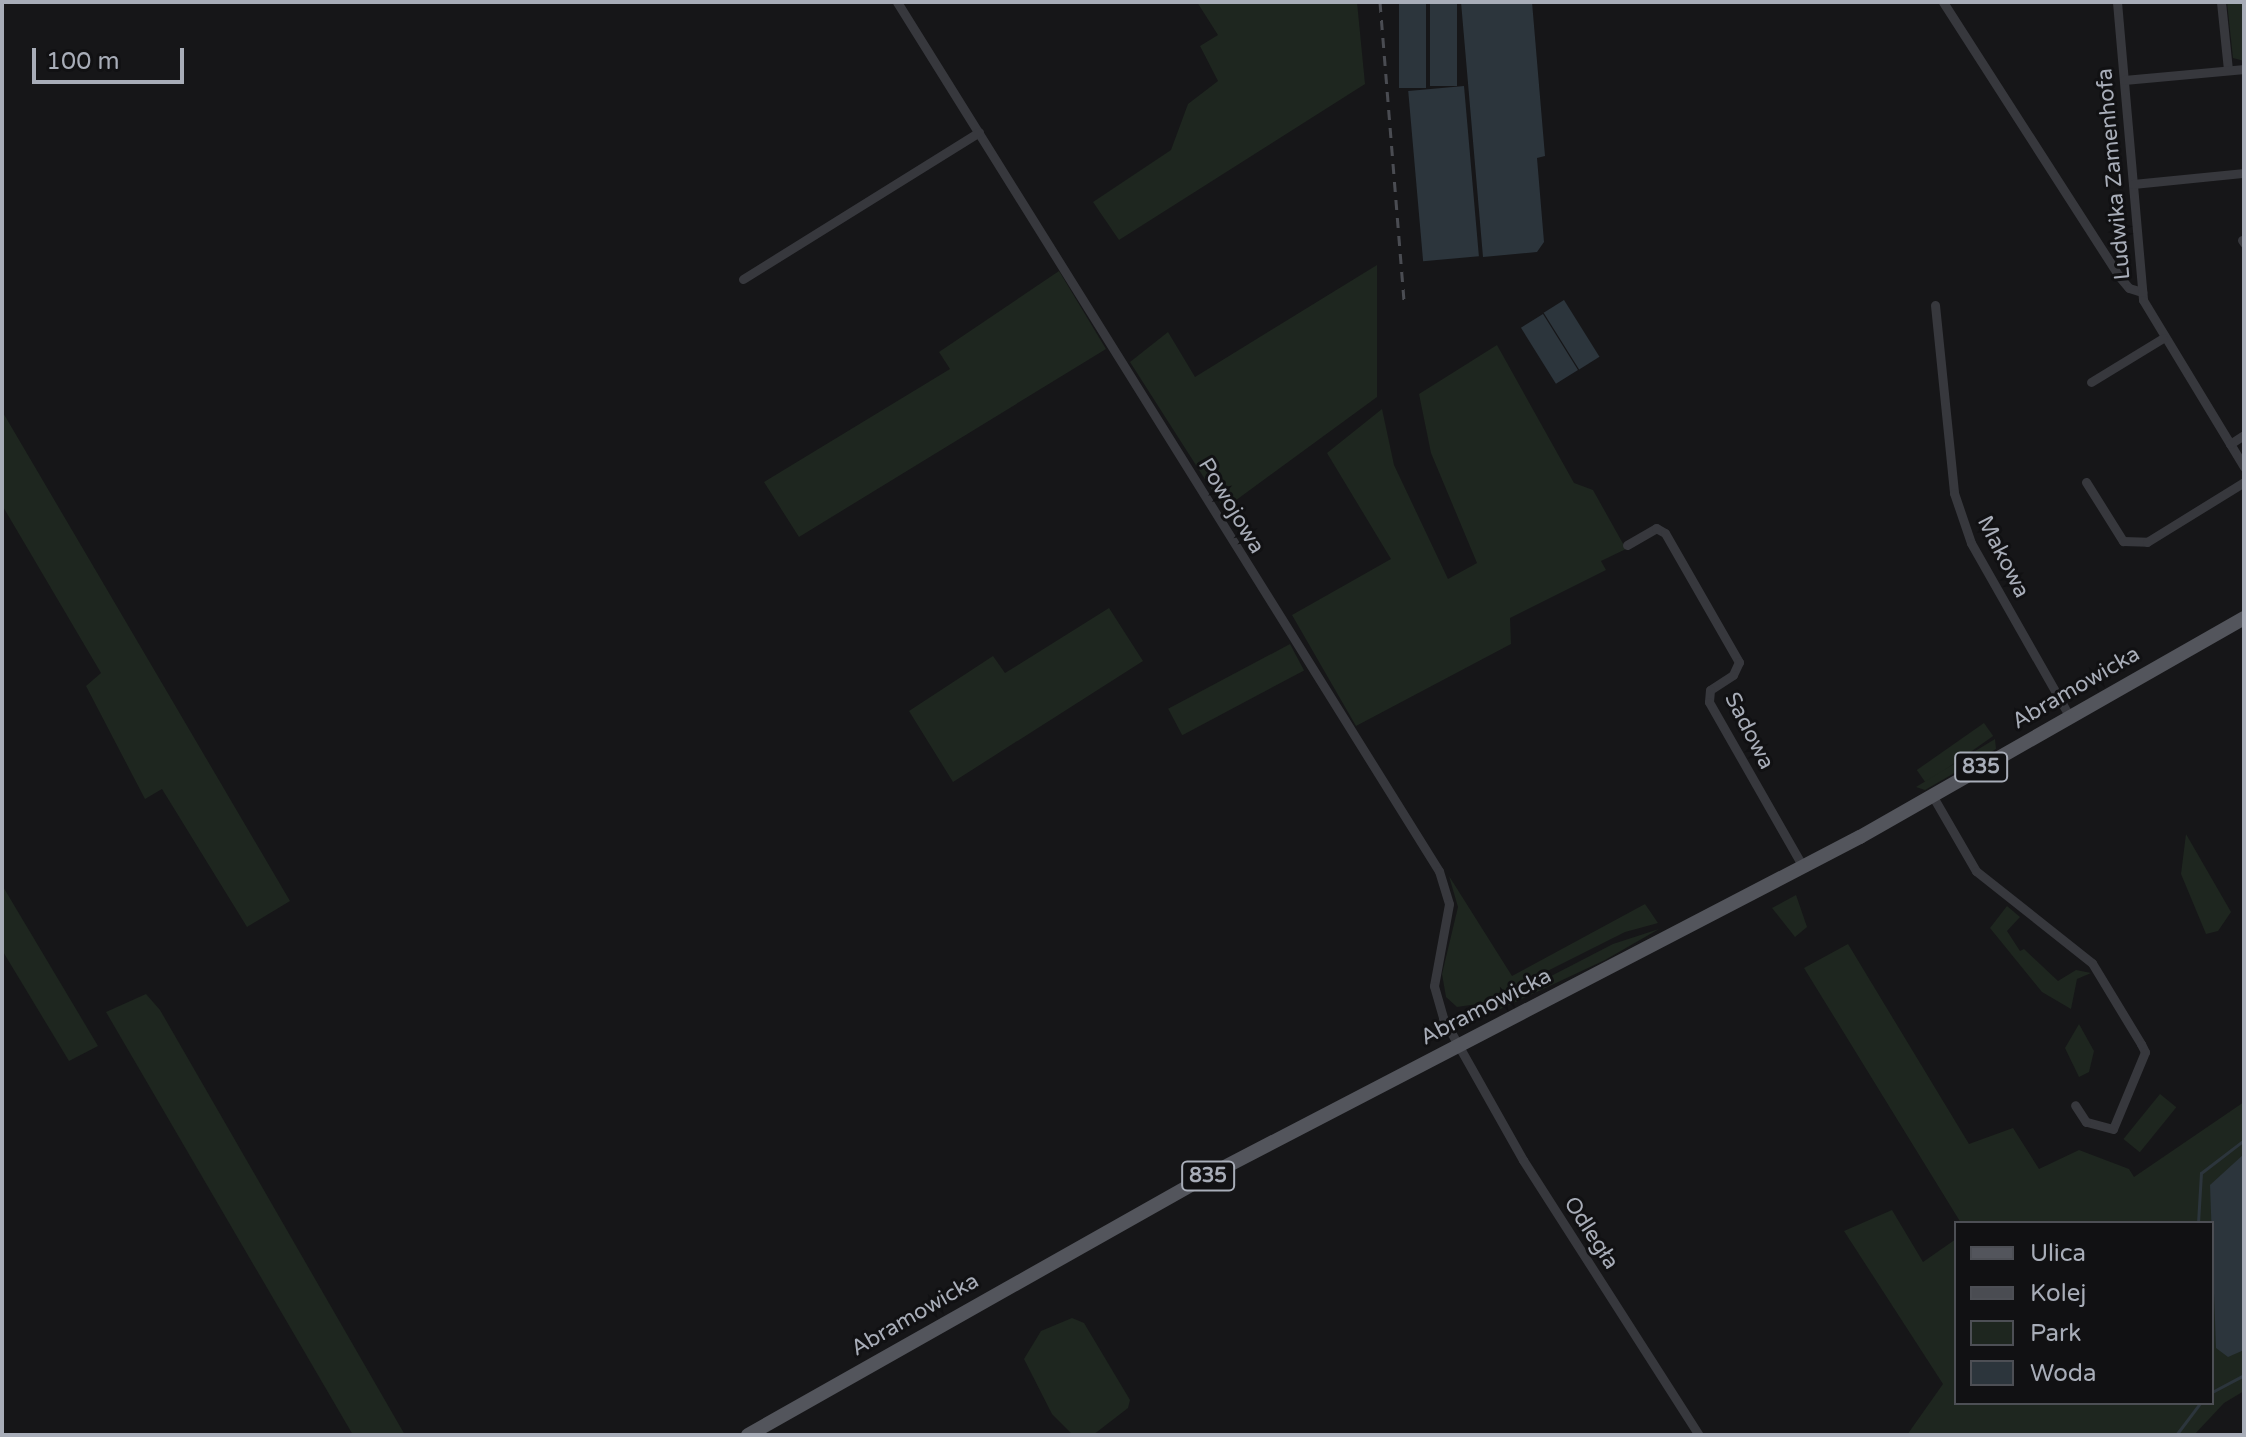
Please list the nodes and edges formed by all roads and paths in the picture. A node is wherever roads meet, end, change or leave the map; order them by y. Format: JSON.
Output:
{"nodes":[{"id":1,"x":897,"y":2,"type":"edge"},
{"id":2,"x":1943,"y":2,"type":"edge"},
{"id":3,"x":2117,"y":2,"type":"edge"},
{"id":4,"x":2221,"y":2,"type":"edge"},
{"id":5,"x":2244,"y":69,"type":"edge"},
{"id":6,"x":2228,"y":70,"type":"junction"},
{"id":7,"x":2124,"y":80,"type":"junction"},
{"id":8,"x":979,"y":132,"type":"junction"},
{"id":9,"x":2244,"y":173,"type":"edge"},
{"id":10,"x":2133,"y":184,"type":"junction"},
{"id":11,"x":743,"y":279,"type":"dead end"},
{"id":12,"x":2142,"y":292,"type":"junction"},
{"id":13,"x":1935,"y":305,"type":"dead end"},
{"id":14,"x":2163,"y":338,"type":"junction"},
{"id":15,"x":2091,"y":382,"type":"dead end"},
{"id":16,"x":2244,"y":435,"type":"edge"},
{"id":17,"x":2230,"y":444,"type":"junction"},
{"id":18,"x":2244,"y":467,"type":"edge"},
{"id":19,"x":2086,"y":482,"type":"dead end"},
{"id":20,"x":2244,"y":482,"type":"edge"},
{"id":21,"x":1627,"y":545,"type":"dead end"},
{"id":22,"x":2244,"y":618,"type":"edge"},
{"id":23,"x":2070,"y":717,"type":"junction"},
{"id":24,"x":1932,"y":795,"type":"junction"},
{"id":25,"x":1803,"y":867,"type":"junction"},
{"id":26,"x":1458,"y":1047,"type":"junction"},
{"id":27,"x":2075,"y":1105,"type":"dead end"},
{"id":28,"x":748,"y":1435,"type":"edge"},
{"id":29,"x":1699,"y":1435,"type":"edge"}],
"edges":[{"from":1,"to":8,"type":"street","name":"Powojowa"},
{"from":2,"to":12,"type":"street"},
{"from":3,"to":7,"type":"street","name":"Ludwika Zamenhofa"},
{"from":4,"to":6,"type":"street"},
{"from":5,"to":6,"type":"street"},
{"from":6,"to":7,"type":"street"},
{"from":7,"to":10,"type":"street","name":"Ludwika Zamenhofa"},
{"from":8,"to":11,"type":"street"},
{"from":8,"to":26,"type":"street","name":"Powojowa"},
{"from":9,"to":10,"type":"street"},
{"from":10,"to":12,"type":"street","name":"Ludwika Zamenhofa"},
{"from":12,"to":14,"type":"street","name":"Ludwika Zamenhofa"},
{"from":13,"to":23,"type":"street","name":"Makowa"},
{"from":14,"to":15,"type":"street"},
{"from":14,"to":17,"type":"street","name":"Ludwika Zamenhofa"},
{"from":16,"to":17,"type":"street"},
{"from":17,"to":18,"type":"street","name":"Ludwika Zamenhofa"},
{"from":19,"to":20,"type":"street"},
{"from":21,"to":25,"type":"street","name":"Sadowa"},
{"from":22,"to":23,"type":"main road","name":"Abramowicka","number":"835"},
{"from":23,"to":24,"type":"main road","name":"Abramowicka","number":"835"},
{"from":24,"to":25,"type":"main road","name":"Abramowicka","number":"835"},
{"from":24,"to":27,"type":"street"},
{"from":25,"to":26,"type":"main road","name":"Abramowicka","number":"835"},
{"from":26,"to":28,"type":"main road","name":"Abramowicka","number":"835"},
{"from":26,"to":29,"type":"street","name":"Odległa"}]}
